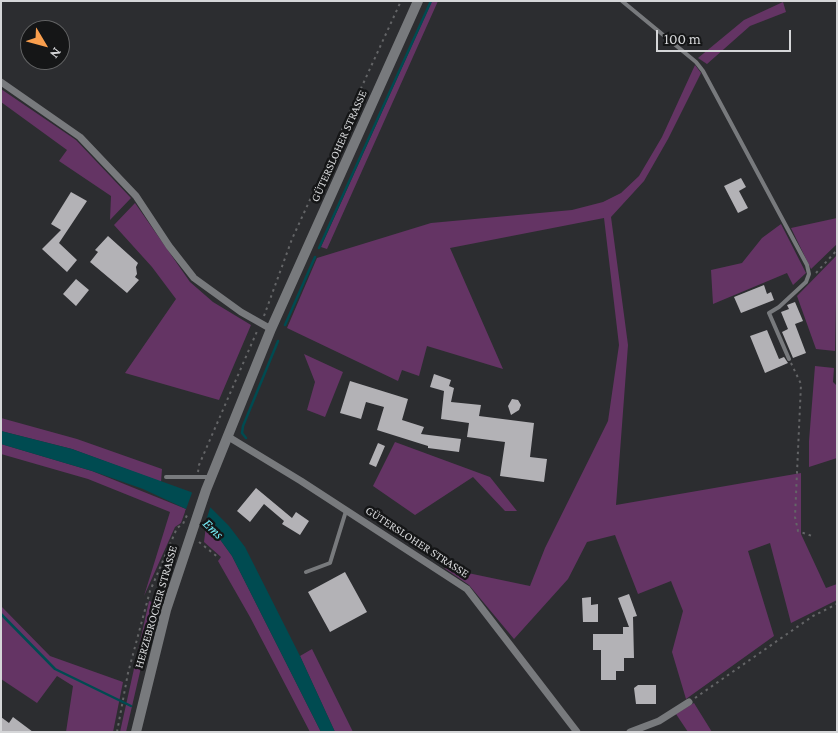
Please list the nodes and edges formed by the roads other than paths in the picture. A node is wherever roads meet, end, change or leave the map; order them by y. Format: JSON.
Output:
{"nodes":[{"id":1,"x":418,"y":1,"type":"edge"},
{"id":2,"x":622,"y":1,"type":"edge"},
{"id":3,"x":1,"y":82,"type":"edge"},
{"id":4,"x":271,"y":329,"type":"junction"},
{"id":5,"x":789,"y":359,"type":"road end"},
{"id":6,"x":227,"y":436,"type":"junction"},
{"id":7,"x":166,"y":477,"type":"dead end"},
{"id":8,"x":211,"y":477,"type":"junction"},
{"id":9,"x":206,"y":490,"type":"joint"},
{"id":10,"x":346,"y":512,"type":"junction"},
{"id":11,"x":306,"y":572,"type":"dead end"},
{"id":12,"x":689,"y":702,"type":"road end"},
{"id":13,"x":136,"y":732,"type":"edge"},
{"id":14,"x":576,"y":732,"type":"edge"},
{"id":15,"x":630,"y":732,"type":"edge"}],
"edges":[{"from":1,"to":4,"type":"main road","name":"GÜTERSLOHER STRASSE"},
{"from":2,"to":5,"type":"lane"},
{"from":3,"to":4,"type":"street"},
{"from":4,"to":6,"type":"main road","name":"GÜTERSLOHER STRASSE"},
{"from":6,"to":8,"type":"main road","name":"GÜTERSLOHER STRASSE"},
{"from":6,"to":10,"type":"street","name":"GÜTERSLOHER STRASSE"},
{"from":7,"to":8,"type":"lane"},
{"from":8,"to":9,"type":"main road","name":"GÜTERSLOHER STRASSE"},
{"from":9,"to":13,"type":"main road","name":"HERZEBROCKER STRASSE"},
{"from":10,"to":11,"type":"lane"},
{"from":10,"to":14,"type":"street","name":"GÜTERSLOHER STRASSE"},
{"from":12,"to":15,"type":"street"}]}
